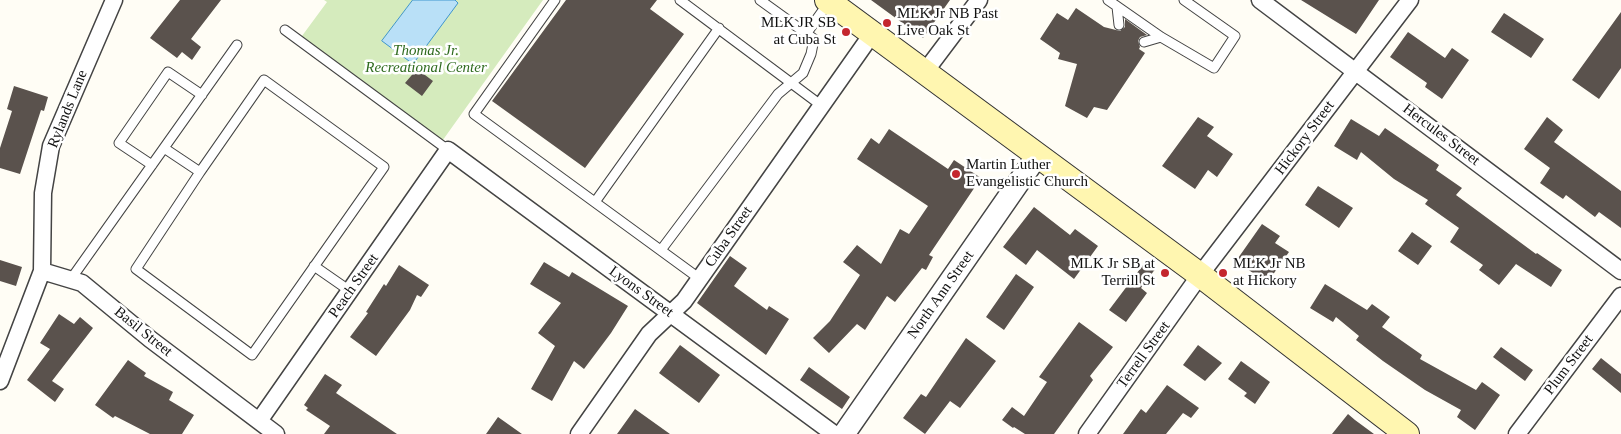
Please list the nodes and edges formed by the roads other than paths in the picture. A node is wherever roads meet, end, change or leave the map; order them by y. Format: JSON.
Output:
{"nodes":[{"id":1,"x":114,"y":0,"type":"edge"},
{"id":2,"x":555,"y":0,"type":"edge"},
{"id":3,"x":680,"y":0,"type":"edge"},
{"id":4,"x":760,"y":0,"type":"edge"},
{"id":5,"x":979,"y":0,"type":"edge"},
{"id":6,"x":1108,"y":0,"type":"edge"},
{"id":7,"x":1184,"y":0,"type":"edge"},
{"id":8,"x":1260,"y":0,"type":"edge"},
{"id":9,"x":1410,"y":0,"type":"edge"},
{"id":10,"x":828,"y":1,"type":"edge"},
{"id":11,"x":1117,"y":7,"type":"junction"},
{"id":12,"x":1119,"y":25,"type":"dead end"},
{"id":13,"x":719,"y":28,"type":"junction"},
{"id":14,"x":285,"y":30,"type":"dead end"},
{"id":15,"x":806,"y":34,"type":"junction"},
{"id":16,"x":872,"y":34,"type":"junction"},
{"id":17,"x":1161,"y":37,"type":"junction"},
{"id":18,"x":1144,"y":42,"type":"dead end"},
{"id":19,"x":237,"y":45,"type":"dead end"},
{"id":20,"x":1356,"y":71,"type":"junction"},
{"id":21,"x":924,"y":73,"type":"junction"},
{"id":22,"x":792,"y":83,"type":"junction"},
{"id":23,"x":202,"y":95,"type":"junction"},
{"id":24,"x":822,"y":106,"type":"junction"},
{"id":25,"x":164,"y":148,"type":"junction"},
{"id":26,"x":448,"y":150,"type":"junction"},
{"id":27,"x":1037,"y":156,"type":"junction"},
{"id":28,"x":152,"y":165,"type":"junction"},
{"id":29,"x":200,"y":172,"type":"junction"},
{"id":30,"x":595,"y":202,"type":"junction"},
{"id":31,"x":661,"y":250,"type":"junction"},
{"id":32,"x":314,"y":266,"type":"junction"},
{"id":33,"x":42,"y":270,"type":"junction"},
{"id":34,"x":1621,"y":271,"type":"edge"},
{"id":35,"x":1200,"y":275,"type":"junction"},
{"id":36,"x":700,"y":278,"type":"junction"},
{"id":37,"x":71,"y":280,"type":"junction"},
{"id":38,"x":350,"y":290,"type":"junction"},
{"id":39,"x":1621,"y":296,"type":"edge"},
{"id":40,"x":671,"y":314,"type":"junction"},
{"id":41,"x":0,"y":381,"type":"edge"},
{"id":42,"x":259,"y":421,"type":"junction"},
{"id":43,"x":1397,"y":431,"type":"edge"},
{"id":44,"x":276,"y":434,"type":"edge"},
{"id":45,"x":579,"y":434,"type":"edge"},
{"id":46,"x":834,"y":434,"type":"edge"},
{"id":47,"x":844,"y":434,"type":"edge"},
{"id":48,"x":1087,"y":434,"type":"edge"},
{"id":49,"x":1517,"y":434,"type":"edge"}],
"edges":[{"from":1,"to":33,"type":"street","name":"Rylands Lane"},
{"from":2,"to":30,"type":"lane"},
{"from":3,"to":13,"type":"lane"},
{"from":4,"to":15,"type":"lane"},
{"from":5,"to":21,"type":"street"},
{"from":6,"to":11,"type":"lane"},
{"from":7,"to":17,"type":"lane"},
{"from":8,"to":20,"type":"street","name":"Hercules Street"},
{"from":9,"to":20,"type":"street","name":"Hickory Street"},
{"from":10,"to":15,"type":"lane"},
{"from":10,"to":16,"type":"main road"},
{"from":11,"to":12,"type":"lane"},
{"from":11,"to":17,"type":"lane"},
{"from":13,"to":22,"type":"lane"},
{"from":13,"to":30,"type":"lane"},
{"from":14,"to":26,"type":"lane"},
{"from":15,"to":22,"type":"lane"},
{"from":16,"to":21,"type":"main road"},
{"from":16,"to":24,"type":"street","name":"Cuba Street"},
{"from":17,"to":18,"type":"lane"},
{"from":19,"to":23,"type":"lane"},
{"from":20,"to":34,"type":"street","name":"Hercules Street"},
{"from":20,"to":35,"type":"street","name":"Hickory Street"},
{"from":21,"to":27,"type":"main road"},
{"from":22,"to":24,"type":"lane"},
{"from":22,"to":31,"type":"lane"},
{"from":23,"to":25,"type":"lane"},
{"from":23,"to":28,"type":"lane"},
{"from":24,"to":36,"type":"street","name":"Cuba Street"},
{"from":25,"to":28,"type":"lane"},
{"from":25,"to":29,"type":"lane"},
{"from":26,"to":38,"type":"street","name":"Peach Street"},
{"from":26,"to":40,"type":"street","name":"Lyons Street"},
{"from":27,"to":35,"type":"main road"},
{"from":27,"to":47,"type":"street","name":"North Ann Street"},
{"from":28,"to":37,"type":"lane"},
{"from":29,"to":32,"type":"lane"},
{"from":29,"to":32,"type":"lane"},
{"from":30,"to":31,"type":"lane"},
{"from":31,"to":36,"type":"lane"},
{"from":32,"to":38,"type":"lane"},
{"from":33,"to":37,"type":"street","name":"Basil Street"},
{"from":33,"to":41,"type":"street"},
{"from":35,"to":43,"type":"main road"},
{"from":35,"to":48,"type":"street","name":"Terrell Street"},
{"from":36,"to":40,"type":"street","name":"Cuba Street"},
{"from":37,"to":42,"type":"street","name":"Basil Street"},
{"from":38,"to":42,"type":"street","name":"Peach Street"},
{"from":39,"to":49,"type":"street","name":"Plum Street"},
{"from":40,"to":45,"type":"street","name":"Cuba Street"},
{"from":40,"to":46,"type":"street","name":"Lyons Street"},
{"from":42,"to":44,"type":"street","name":"Basil Street"}]}
